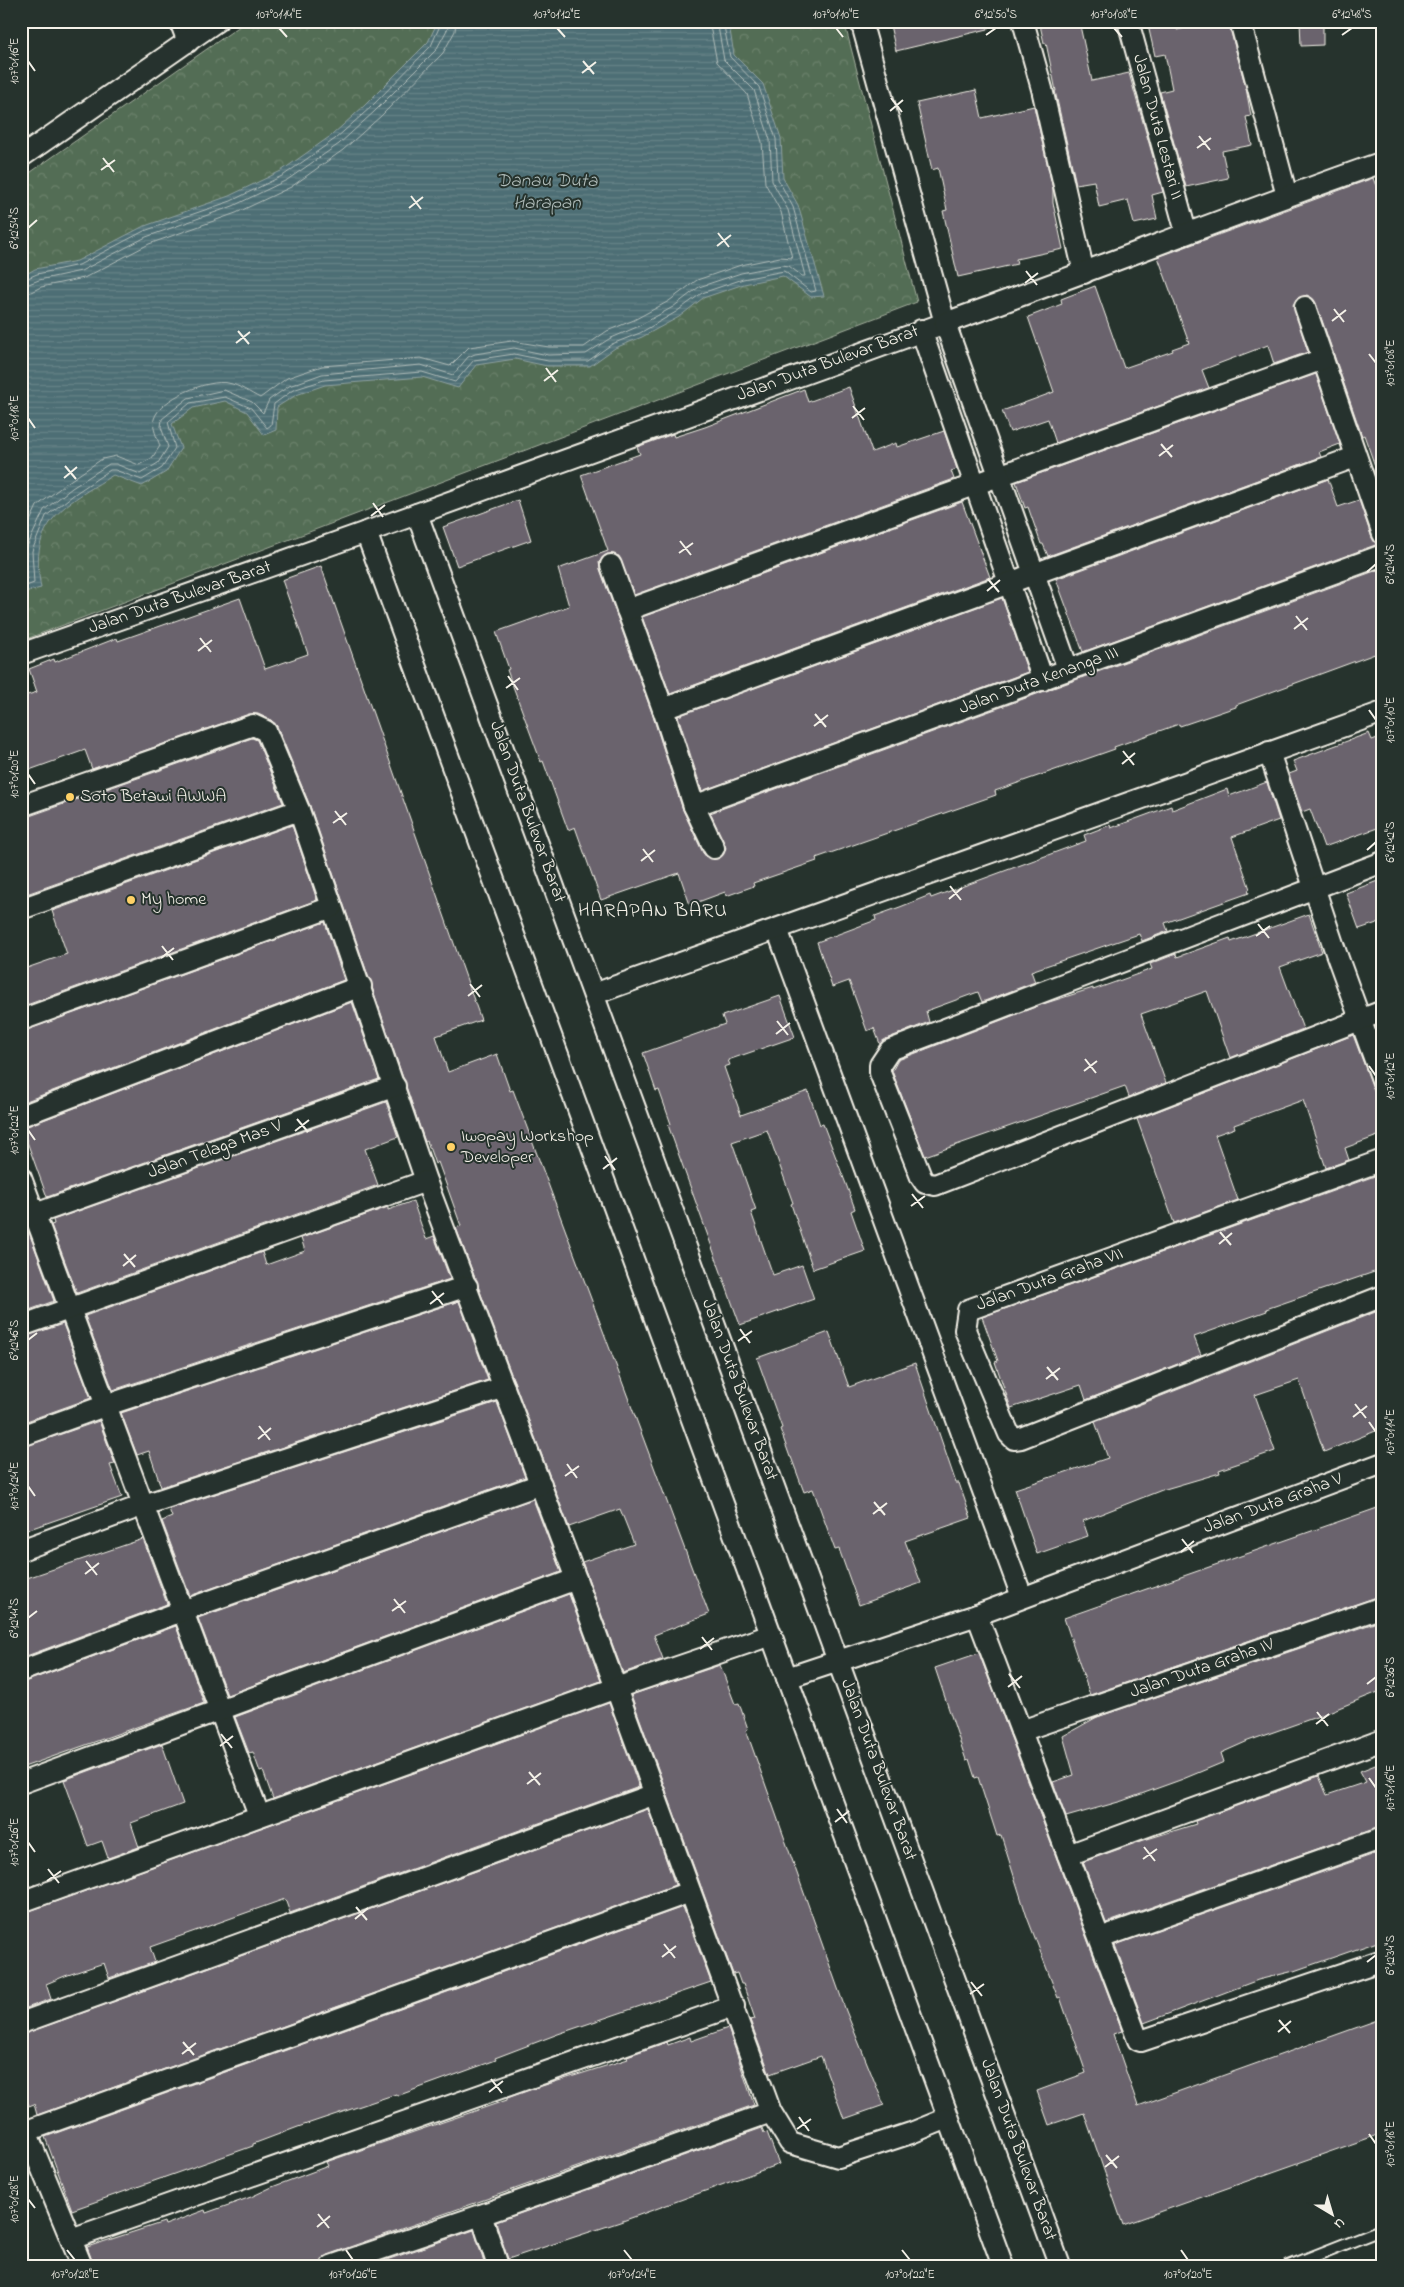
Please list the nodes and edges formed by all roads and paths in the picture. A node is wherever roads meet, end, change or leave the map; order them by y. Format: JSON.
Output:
{"nodes":[{"id":1,"x":180,"y":21,"type":"edge"},
{"id":2,"x":217,"y":21,"type":"edge"},
{"id":3,"x":861,"y":21,"type":"edge"},
{"id":4,"x":1023,"y":21,"type":"edge"},
{"id":5,"x":1128,"y":21,"type":"edge"},
{"id":6,"x":1240,"y":21,"type":"edge"},
{"id":7,"x":188,"y":42,"type":"junction"},
{"id":8,"x":21,"y":157,"type":"edge"},
{"id":9,"x":1382,"y":163,"type":"edge"},
{"id":10,"x":1287,"y":196,"type":"junction"},
{"id":11,"x":1186,"y":232,"type":"junction"},
{"id":12,"x":1084,"y":273,"type":"junction"},
{"id":13,"x":1305,"y":307,"type":"dead end"},
{"id":14,"x":945,"y":323,"type":"junction"},
{"id":15,"x":921,"y":330,"type":"junction"},
{"id":16,"x":1323,"y":359,"type":"junction"},
{"id":17,"x":1355,"y":457,"type":"junction"},
{"id":18,"x":999,"y":475,"type":"junction"},
{"id":19,"x":974,"y":484,"type":"junction"},
{"id":20,"x":417,"y":514,"type":"junction"},
{"id":21,"x":366,"y":532,"type":"junction"},
{"id":22,"x":1383,"y":534,"type":"edge"},
{"id":23,"x":1383,"y":555,"type":"edge"},
{"id":24,"x":611,"y":565,"type":"dead end"},
{"id":25,"x":1034,"y":574,"type":"junction"},
{"id":26,"x":1009,"y":583,"type":"junction"},
{"id":27,"x":627,"y":610,"type":"junction"},
{"id":28,"x":21,"y":654,"type":"edge"},
{"id":29,"x":1068,"y":669,"type":"junction"},
{"id":30,"x":1043,"y":680,"type":"junction"},
{"id":31,"x":663,"y":709,"type":"junction"},
{"id":32,"x":1383,"y":712,"type":"edge"},
{"id":33,"x":1269,"y":752,"type":"junction"},
{"id":34,"x":21,"y":806,"type":"edge"},
{"id":35,"x":694,"y":806,"type":"junction"},
{"id":36,"x":299,"y":810,"type":"junction"},
{"id":37,"x":714,"y":848,"type":"dead end"},
{"id":38,"x":1383,"y":862,"type":"edge"},
{"id":39,"x":1313,"y":887,"type":"junction"},
{"id":40,"x":332,"y":907,"type":"junction"},
{"id":41,"x":21,"y":909,"type":"edge"},
{"id":42,"x":777,"y":929,"type":"junction"},
{"id":43,"x":360,"y":986,"type":"junction"},
{"id":44,"x":594,"y":994,"type":"junction"},
{"id":45,"x":1383,"y":1010,"type":"edge"},
{"id":46,"x":1359,"y":1019,"type":"junction"},
{"id":47,"x":21,"y":1020,"type":"edge"},
{"id":48,"x":1383,"y":1082,"type":"edge"},
{"id":49,"x":395,"y":1086,"type":"junction"},
{"id":50,"x":21,"y":1116,"type":"edge"},
{"id":51,"x":1383,"y":1160,"type":"edge"},
{"id":52,"x":21,"y":1178,"type":"edge"},
{"id":53,"x":426,"y":1181,"type":"junction"},
{"id":54,"x":28,"y":1216,"type":"edge"},
{"id":55,"x":467,"y":1286,"type":"junction"},
{"id":56,"x":1383,"y":1296,"type":"edge"},
{"id":57,"x":69,"y":1307,"type":"junction"},
{"id":58,"x":21,"y":1326,"type":"edge"},
{"id":59,"x":504,"y":1387,"type":"junction"},
{"id":60,"x":107,"y":1405,"type":"junction"},
{"id":61,"x":21,"y":1436,"type":"edge"},
{"id":62,"x":1383,"y":1463,"type":"edge"},
{"id":63,"x":541,"y":1484,"type":"junction"},
{"id":64,"x":144,"y":1505,"type":"junction"},
{"id":65,"x":21,"y":1550,"type":"edge"},
{"id":66,"x":576,"y":1579,"type":"junction"},
{"id":67,"x":1022,"y":1597,"type":"junction"},
{"id":68,"x":1383,"y":1607,"type":"edge"},
{"id":69,"x":182,"y":1610,"type":"junction"},
{"id":70,"x":977,"y":1615,"type":"junction"},
{"id":71,"x":771,"y":1634,"type":"junction"},
{"id":72,"x":833,"y":1663,"type":"junction"},
{"id":73,"x":21,"y":1671,"type":"edge"},
{"id":74,"x":791,"y":1677,"type":"junction"},
{"id":75,"x":616,"y":1688,"type":"junction"},
{"id":76,"x":220,"y":1711,"type":"junction"},
{"id":77,"x":1021,"y":1731,"type":"junction"},
{"id":78,"x":1383,"y":1740,"type":"edge"},
{"id":79,"x":21,"y":1784,"type":"edge"},
{"id":80,"x":655,"y":1794,"type":"junction"},
{"id":81,"x":259,"y":1815,"type":"junction"},
{"id":82,"x":1383,"y":1838,"type":"edge"},
{"id":83,"x":1068,"y":1855,"type":"junction"},
{"id":84,"x":690,"y":1892,"type":"junction"},
{"id":85,"x":21,"y":1902,"type":"edge"},
{"id":86,"x":1100,"y":1938,"type":"junction"},
{"id":87,"x":1383,"y":1960,"type":"edge"},
{"id":88,"x":734,"y":2006,"type":"junction"},
{"id":89,"x":21,"y":2023,"type":"edge"},
{"id":90,"x":771,"y":2112,"type":"junction"},
{"id":91,"x":948,"y":2118,"type":"junction"},
{"id":92,"x":24,"y":2132,"type":"edge"},
{"id":93,"x":481,"y":2216,"type":"junction"},
{"id":94,"x":1383,"y":2228,"type":"edge"},
{"id":95,"x":71,"y":2239,"type":"junction"},
{"id":96,"x":82,"y":2266,"type":"edge"},
{"id":97,"x":331,"y":2266,"type":"edge"},
{"id":98,"x":498,"y":2266,"type":"edge"},
{"id":99,"x":1003,"y":2266,"type":"edge"},
{"id":100,"x":1060,"y":2266,"type":"edge"},
{"id":101,"x":1289,"y":2266,"type":"edge"}],
"edges":[{"from":1,"to":7,"type":"street"},
{"from":2,"to":7,"type":"street"},
{"from":3,"to":14,"type":"street"},
{"from":4,"to":12,"type":"street"},
{"from":5,"to":11,"type":"street","name":"Jalan Duta Lestari II"},
{"from":6,"to":10,"type":"street"},
{"from":7,"to":8,"type":"street"},
{"from":9,"to":10,"type":"street","name":"Jalan Duta Bulevar Barat"},
{"from":10,"to":11,"type":"street","name":"Jalan Duta Bulevar Barat"},
{"from":11,"to":12,"type":"street","name":"Jalan Duta Bulevar Barat"},
{"from":12,"to":14,"type":"street","name":"Jalan Duta Bulevar Barat"},
{"from":13,"to":16,"type":"street"},
{"from":14,"to":15,"type":"street","name":"Jalan Duta Bulevar Barat"},
{"from":14,"to":18,"type":"street"},
{"from":15,"to":19,"type":"street"},
{"from":15,"to":20,"type":"street","name":"Jalan Duta Bulevar Barat"},
{"from":16,"to":17,"type":"street"},
{"from":16,"to":18,"type":"street"},
{"from":17,"to":22,"type":"street"},
{"from":17,"to":25,"type":"street"},
{"from":18,"to":19,"type":"street"},
{"from":18,"to":25,"type":"street"},
{"from":19,"to":26,"type":"street"},
{"from":19,"to":27,"type":"street"},
{"from":20,"to":21,"type":"street","name":"Jalan Duta Bulevar Barat"},
{"from":20,"to":44,"type":"street","name":"Jalan Duta Bulevar Barat"},
{"from":21,"to":28,"type":"street","name":"Jalan Duta Bulevar Barat"},
{"from":21,"to":71,"type":"street"},
{"from":23,"to":29,"type":"street","name":"Jalan Duta Kenanga III"},
{"from":24,"to":27,"type":"street"},
{"from":25,"to":26,"type":"street"},
{"from":25,"to":29,"type":"street"},
{"from":26,"to":30,"type":"street"},
{"from":26,"to":31,"type":"street"},
{"from":27,"to":31,"type":"street"},
{"from":29,"to":30,"type":"street","name":"Jalan Duta Kenanga III"},
{"from":30,"to":35,"type":"street","name":"Jalan Duta Kenanga III"},
{"from":31,"to":35,"type":"street"},
{"from":32,"to":33,"type":"street"},
{"from":33,"to":39,"type":"street"},
{"from":33,"to":42,"type":"street"},
{"from":34,"to":36,"type":"street"},
{"from":35,"to":37,"type":"street"},
{"from":36,"to":40,"type":"street"},
{"from":36,"to":41,"type":"street"},
{"from":38,"to":39,"type":"street"},
{"from":39,"to":46,"type":"street"},
{"from":39,"to":46,"type":"street"},
{"from":40,"to":43,"type":"street"},
{"from":40,"to":47,"type":"street"},
{"from":42,"to":44,"type":"street"},
{"from":42,"to":67,"type":"street"},
{"from":43,"to":49,"type":"street"},
{"from":43,"to":50,"type":"street"},
{"from":44,"to":72,"type":"street","name":"Jalan Duta Bulevar Barat"},
{"from":45,"to":46,"type":"street"},
{"from":46,"to":48,"type":"street"},
{"from":49,"to":53,"type":"street"},
{"from":49,"to":54,"type":"street","name":"Jalan Telaga Mas V"},
{"from":51,"to":56,"type":"street","name":"Jalan Duta Graha VII"},
{"from":52,"to":54,"type":"street"},
{"from":53,"to":55,"type":"street"},
{"from":53,"to":57,"type":"street"},
{"from":54,"to":57,"type":"street"},
{"from":55,"to":59,"type":"street"},
{"from":55,"to":60,"type":"street"},
{"from":57,"to":58,"type":"street"},
{"from":57,"to":60,"type":"street"},
{"from":59,"to":63,"type":"street"},
{"from":59,"to":64,"type":"street"},
{"from":60,"to":61,"type":"street"},
{"from":60,"to":64,"type":"street"},
{"from":62,"to":67,"type":"street","name":"Jalan Duta Graha V"},
{"from":63,"to":66,"type":"street"},
{"from":63,"to":69,"type":"street"},
{"from":64,"to":65,"type":"street"},
{"from":64,"to":69,"type":"street"},
{"from":66,"to":75,"type":"street"},
{"from":66,"to":76,"type":"street"},
{"from":67,"to":70,"type":"street","name":"Jalan Duta Graha V"},
{"from":68,"to":77,"type":"street","name":"Jalan Duta Graha IV"},
{"from":69,"to":73,"type":"street"},
{"from":69,"to":76,"type":"street"},
{"from":70,"to":72,"type":"street","name":"Jalan Duta Graha V"},
{"from":70,"to":77,"type":"street"},
{"from":71,"to":74,"type":"street"},
{"from":71,"to":75,"type":"street"},
{"from":72,"to":74,"type":"street","name":"Jalan Duta Graha V"},
{"from":72,"to":100,"type":"street","name":"Jalan Duta Bulevar Barat"},
{"from":74,"to":91,"type":"street"},
{"from":75,"to":80,"type":"street"},
{"from":75,"to":81,"type":"street"},
{"from":76,"to":79,"type":"street"},
{"from":76,"to":81,"type":"street"},
{"from":77,"to":83,"type":"street"},
{"from":78,"to":83,"type":"street"},
{"from":80,"to":84,"type":"street"},
{"from":80,"to":89,"type":"street"},
{"from":81,"to":85,"type":"street"},
{"from":82,"to":86,"type":"street"},
{"from":83,"to":86,"type":"street"},
{"from":84,"to":88,"type":"street"},
{"from":84,"to":92,"type":"street"},
{"from":86,"to":87,"type":"street"},
{"from":88,"to":90,"type":"street"},
{"from":88,"to":95,"type":"street"},
{"from":90,"to":91,"type":"street"},
{"from":90,"to":93,"type":"street"},
{"from":91,"to":99,"type":"street"},
{"from":92,"to":95,"type":"street"},
{"from":93,"to":97,"type":"street"},
{"from":93,"to":98,"type":"street"},
{"from":94,"to":101,"type":"lane"},
{"from":95,"to":96,"type":"street"}]}
